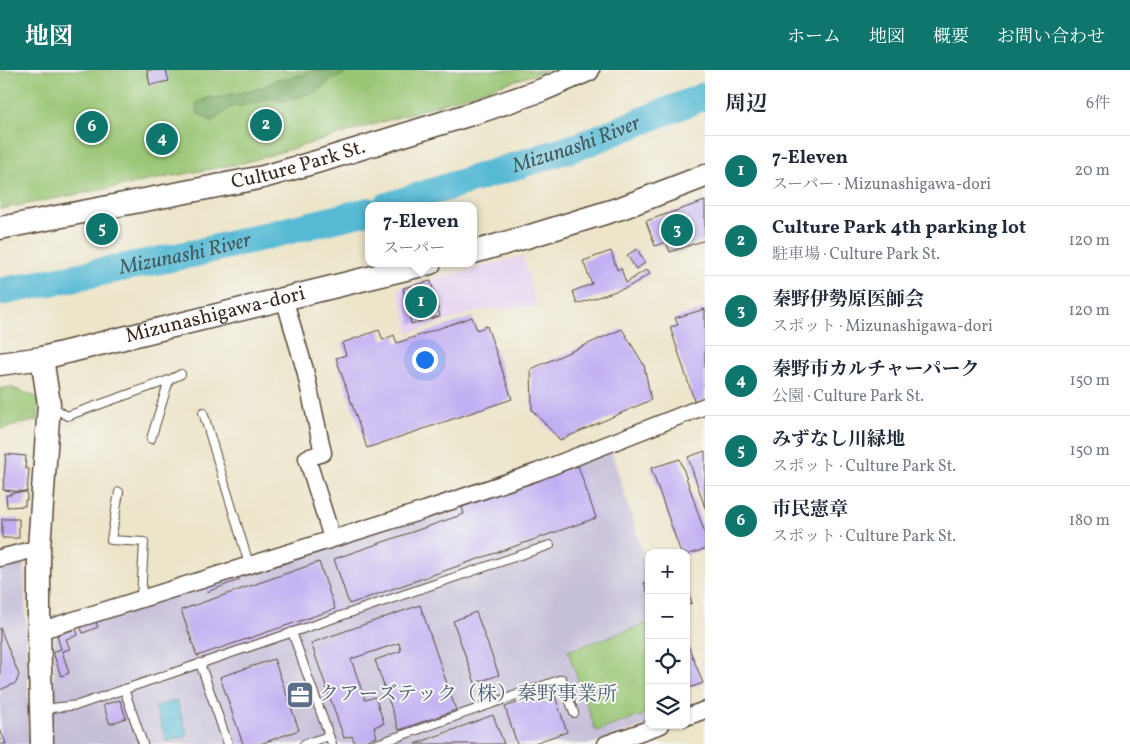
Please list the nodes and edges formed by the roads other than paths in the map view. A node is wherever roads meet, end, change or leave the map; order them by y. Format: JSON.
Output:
{"nodes":[{"id":1,"x":588,"y":70,"type":"edge"},
{"id":2,"x":705,"y":176,"type":"edge"},
{"id":3,"x":0,"y":228,"type":"edge"},
{"id":4,"x":477,"y":251,"type":"edge"},
{"id":5,"x":413,"y":267,"type":"edge"},
{"id":6,"x":284,"y":298,"type":"junction"},
{"id":7,"x":42,"y":358,"type":"junction"},
{"id":8,"x":0,"y":364,"type":"edge"},
{"id":9,"x":181,"y":374,"type":"dead end"},
{"id":10,"x":169,"y":380,"type":"junction"},
{"id":11,"x":49,"y":404,"type":"junction"},
{"id":12,"x":705,"y":406,"type":"edge"},
{"id":13,"x":203,"y":412,"type":"dead end"},
{"id":14,"x":151,"y":439,"type":"dead end"},
{"id":15,"x":119,"y":492,"type":"dead end"},
{"id":16,"x":332,"y":538,"type":"junction"},
{"id":17,"x":550,"y":545,"type":"dead end"},
{"id":18,"x":39,"y":548,"type":"junction"},
{"id":19,"x":0,"y":558,"type":"edge"},
{"id":20,"x":249,"y":564,"type":"junction"},
{"id":21,"x":141,"y":598,"type":"junction"},
{"id":22,"x":39,"y":631,"type":"junction"},
{"id":23,"x":292,"y":632,"type":"junction"},
{"id":24,"x":200,"y":663,"type":"junction"},
{"id":25,"x":124,"y":689,"type":"junction"},
{"id":26,"x":41,"y":709,"type":"junction"},
{"id":27,"x":705,"y":710,"type":"edge"},
{"id":28,"x":574,"y":713,"type":"dead end"},
{"id":29,"x":690,"y":716,"type":"edge"},
{"id":30,"x":649,"y":729,"type":"edge"},
{"id":31,"x":329,"y":736,"type":"junction"},
{"id":32,"x":42,"y":744,"type":"edge"},
{"id":33,"x":143,"y":744,"type":"edge"},
{"id":34,"x":228,"y":744,"type":"edge"},
{"id":35,"x":304,"y":744,"type":"edge"},
{"id":36,"x":332,"y":744,"type":"edge"},
{"id":37,"x":377,"y":744,"type":"edge"},
{"id":38,"x":606,"y":744,"type":"edge"}],
"edges":[{"from":1,"to":3,"type":"street","name":"Culture Park St."},
{"from":2,"to":4,"type":"street"},
{"from":5,"to":6,"type":"street","name":"Mizunashigawa-dori"},
{"from":6,"to":7,"type":"street","name":"Mizunashigawa-dori"},
{"from":6,"to":16,"type":"street"},
{"from":7,"to":8,"type":"street","name":"Mizunashigawa-dori"},
{"from":7,"to":11,"type":"street"},
{"from":9,"to":10,"type":"lane"},
{"from":10,"to":11,"type":"lane"},
{"from":10,"to":14,"type":"lane"},
{"from":11,"to":18,"type":"street"},
{"from":12,"to":16,"type":"street"},
{"from":13,"to":20,"type":"lane"},
{"from":15,"to":21,"type":"lane"},
{"from":16,"to":20,"type":"street"},
{"from":17,"to":23,"type":"lane"},
{"from":18,"to":19,"type":"street"},
{"from":18,"to":22,"type":"street"},
{"from":20,"to":21,"type":"street"},
{"from":21,"to":22,"type":"street"},
{"from":22,"to":26,"type":"street"},
{"from":23,"to":24,"type":"lane"},
{"from":23,"to":31,"type":"lane"},
{"from":24,"to":25,"type":"lane"},
{"from":24,"to":34,"type":"lane"},
{"from":25,"to":26,"type":"lane"},
{"from":25,"to":33,"type":"lane"},
{"from":26,"to":32,"type":"street"},
{"from":27,"to":29,"type":"street"},
{"from":28,"to":37,"type":"lane"},
{"from":30,"to":38,"type":"street"},
{"from":31,"to":35,"type":"lane"},
{"from":31,"to":36,"type":"lane"}]}
